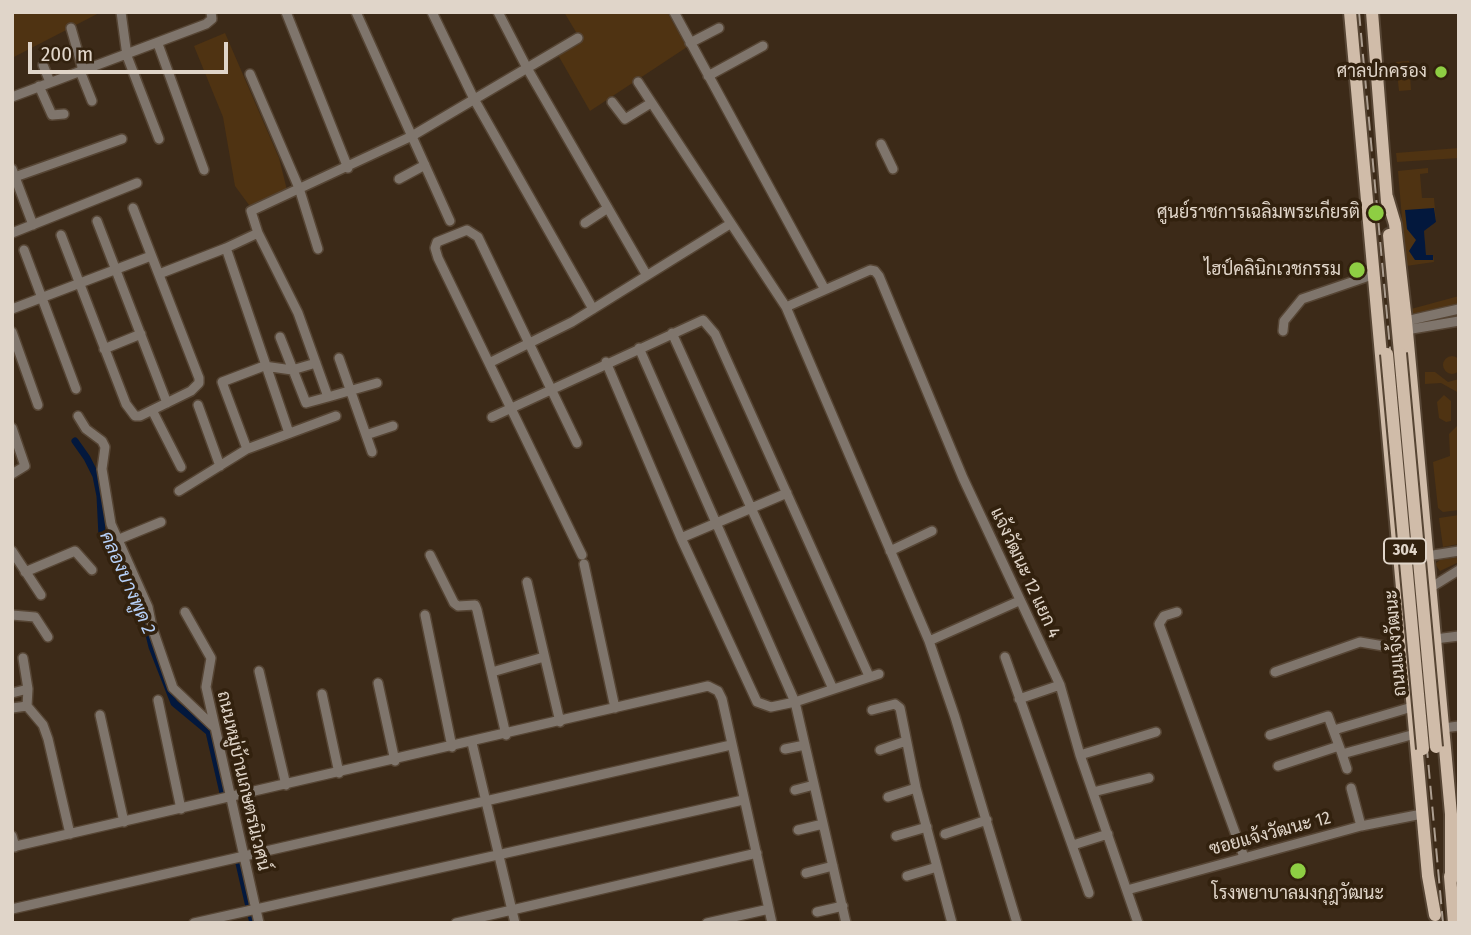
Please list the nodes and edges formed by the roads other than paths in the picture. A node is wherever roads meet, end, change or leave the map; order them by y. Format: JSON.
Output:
{"nodes":[{"id":1,"x":121,"y":12,"type":"edge"},
{"id":2,"x":211,"y":12,"type":"edge"},
{"id":3,"x":286,"y":12,"type":"edge"},
{"id":4,"x":356,"y":12,"type":"edge"},
{"id":5,"x":432,"y":12,"type":"edge"},
{"id":6,"x":498,"y":12,"type":"edge"},
{"id":7,"x":674,"y":12,"type":"edge"},
{"id":8,"x":1350,"y":12,"type":"edge"},
{"id":9,"x":1372,"y":12,"type":"edge"},
{"id":10,"x":71,"y":28,"type":"dead end"},
{"id":11,"x":719,"y":28,"type":"dead end"},
{"id":12,"x":578,"y":38,"type":"dead end"},
{"id":13,"x":690,"y":43,"type":"junction"},
{"id":14,"x":158,"y":44,"type":"junction"},
{"id":15,"x":763,"y":46,"type":"dead end"},
{"id":16,"x":127,"y":56,"type":"junction"},
{"id":17,"x":43,"y":65,"type":"dead end"},
{"id":18,"x":527,"y":68,"type":"junction"},
{"id":19,"x":81,"y":71,"type":"junction"},
{"id":20,"x":250,"y":74,"type":"dead end"},
{"id":21,"x":708,"y":75,"type":"junction"},
{"id":22,"x":50,"y":82,"type":"junction"},
{"id":23,"x":638,"y":82,"type":"dead end"},
{"id":24,"x":39,"y":86,"type":"junction"},
{"id":25,"x":12,"y":97,"type":"edge"},
{"id":26,"x":474,"y":99,"type":"junction"},
{"id":27,"x":92,"y":101,"type":"dead end"},
{"id":28,"x":612,"y":102,"type":"dead end"},
{"id":29,"x":651,"y":103,"type":"junction"},
{"id":30,"x":64,"y":114,"type":"dead end"},
{"id":31,"x":412,"y":136,"type":"junction"},
{"id":32,"x":122,"y":139,"type":"dead end"},
{"id":33,"x":159,"y":139,"type":"dead end"},
{"id":34,"x":881,"y":144,"type":"dead end"},
{"id":35,"x":425,"y":165,"type":"junction"},
{"id":36,"x":348,"y":168,"type":"junction"},
{"id":37,"x":893,"y":169,"type":"dead end"},
{"id":38,"x":204,"y":170,"type":"dead end"},
{"id":39,"x":13,"y":175,"type":"edge"},
{"id":40,"x":399,"y":179,"type":"dead end"},
{"id":41,"x":137,"y":183,"type":"dead end"},
{"id":42,"x":299,"y":188,"type":"junction"},
{"id":43,"x":1387,"y":197,"type":"junction"},
{"id":44,"x":1368,"y":201,"type":"junction"},
{"id":45,"x":133,"y":208,"type":"dead end"},
{"id":46,"x":608,"y":208,"type":"junction"},
{"id":47,"x":97,"y":221,"type":"dead end"},
{"id":48,"x":450,"y":221,"type":"dead end"},
{"id":49,"x":586,"y":223,"type":"dead end"},
{"id":50,"x":730,"y":224,"type":"junction"},
{"id":51,"x":33,"y":225,"type":"junction"},
{"id":52,"x":12,"y":233,"type":"edge"},
{"id":53,"x":258,"y":233,"type":"junction"},
{"id":54,"x":61,"y":235,"type":"dead end"},
{"id":55,"x":226,"y":248,"type":"junction"},
{"id":56,"x":318,"y":249,"type":"dead end"},
{"id":57,"x":24,"y":250,"type":"dead end"},
{"id":58,"x":152,"y":256,"type":"junction"},
{"id":59,"x":116,"y":270,"type":"junction"},
{"id":60,"x":159,"y":274,"type":"junction"},
{"id":61,"x":646,"y":274,"type":"junction"},
{"id":62,"x":1372,"y":275,"type":"junction"},
{"id":63,"x":79,"y":283,"type":"junction"},
{"id":64,"x":824,"y":288,"type":"junction"},
{"id":65,"x":42,"y":298,"type":"junction"},
{"id":66,"x":786,"y":307,"type":"junction"},
{"id":67,"x":12,"y":309,"type":"edge"},
{"id":68,"x":593,"y":309,"type":"junction"},
{"id":69,"x":1459,"y":309,"type":"edge"},
{"id":70,"x":1459,"y":321,"type":"edge"},
{"id":71,"x":1406,"y":326,"type":"junction"},
{"id":72,"x":1283,"y":331,"type":"dead end"},
{"id":73,"x":12,"y":332,"type":"edge"},
{"id":74,"x":672,"y":333,"type":"junction"},
{"id":75,"x":141,"y":334,"type":"junction"},
{"id":76,"x":281,"y":337,"type":"dead end"},
{"id":77,"x":531,"y":343,"type":"junction"},
{"id":78,"x":639,"y":348,"type":"junction"},
{"id":79,"x":104,"y":349,"type":"junction"},
{"id":80,"x":1393,"y":353,"type":"junction"},
{"id":81,"x":339,"y":358,"type":"dead end"},
{"id":82,"x":606,"y":362,"type":"junction"},
{"id":83,"x":316,"y":363,"type":"junction"},
{"id":84,"x":489,"y":363,"type":"junction"},
{"id":85,"x":264,"y":366,"type":"junction"},
{"id":86,"x":292,"y":370,"type":"junction"},
{"id":87,"x":377,"y":383,"type":"dead end"},
{"id":88,"x":76,"y":389,"type":"dead end"},
{"id":89,"x":552,"y":389,"type":"junction"},
{"id":90,"x":349,"y":392,"type":"junction"},
{"id":91,"x":328,"y":397,"type":"junction"},
{"id":92,"x":167,"y":403,"type":"junction"},
{"id":93,"x":38,"y":405,"type":"dead end"},
{"id":94,"x":198,"y":405,"type":"dead end"},
{"id":95,"x":512,"y":408,"type":"junction"},
{"id":96,"x":152,"y":411,"type":"junction"},
{"id":97,"x":78,"y":416,"type":"dead end"},
{"id":98,"x":336,"y":416,"type":"dead end"},
{"id":99,"x":492,"y":417,"type":"dead end"},
{"id":100,"x":393,"y":426,"type":"dead end"},
{"id":101,"x":12,"y":428,"type":"edge"},
{"id":102,"x":289,"y":433,"type":"junction"},
{"id":103,"x":366,"y":435,"type":"junction"},
{"id":104,"x":577,"y":443,"type":"dead end"},
{"id":105,"x":247,"y":449,"type":"junction"},
{"id":106,"x":372,"y":453,"type":"dead end"},
{"id":107,"x":220,"y":466,"type":"junction"},
{"id":108,"x":181,"y":467,"type":"dead end"},
{"id":109,"x":12,"y":474,"type":"edge"},
{"id":110,"x":179,"y":491,"type":"dead end"},
{"id":111,"x":787,"y":493,"type":"junction"},
{"id":112,"x":752,"y":508,"type":"junction"},
{"id":113,"x":162,"y":522,"type":"dead end"},
{"id":114,"x":717,"y":522,"type":"junction"},
{"id":115,"x":1395,"y":522,"type":"junction"},
{"id":116,"x":1424,"y":522,"type":"junction"},
{"id":117,"x":932,"y":531,"type":"dead end"},
{"id":118,"x":681,"y":538,"type":"junction"},
{"id":119,"x":117,"y":540,"type":"junction"},
{"id":120,"x":12,"y":551,"type":"edge"},
{"id":121,"x":890,"y":551,"type":"junction"},
{"id":122,"x":1459,"y":551,"type":"edge"},
{"id":123,"x":430,"y":555,"type":"dead end"},
{"id":124,"x":1427,"y":556,"type":"junction"},
{"id":125,"x":1399,"y":558,"type":"junction"},
{"id":126,"x":92,"y":570,"type":"dead end"},
{"id":127,"x":1459,"y":570,"type":"edge"},
{"id":128,"x":25,"y":572,"type":"junction"},
{"id":129,"x":527,"y":582,"type":"dead end"},
{"id":130,"x":1430,"y":588,"type":"junction"},
{"id":131,"x":41,"y":595,"type":"dead end"},
{"id":132,"x":1019,"y":601,"type":"junction"},
{"id":133,"x":1431,"y":603,"type":"junction"},
{"id":134,"x":1403,"y":608,"type":"junction"},
{"id":135,"x":185,"y":612,"type":"dead end"},
{"id":136,"x":1177,"y":612,"type":"dead end"},
{"id":137,"x":12,"y":615,"type":"edge"},
{"id":138,"x":425,"y":615,"type":"dead end"},
{"id":139,"x":1459,"y":636,"type":"edge"},
{"id":140,"x":48,"y":637,"type":"dead end"},
{"id":141,"x":1435,"y":639,"type":"junction"},
{"id":142,"x":929,"y":641,"type":"junction"},
{"id":143,"x":1407,"y":649,"type":"junction"},
{"id":144,"x":544,"y":657,"type":"junction"},
{"id":145,"x":1005,"y":657,"type":"dead end"},
{"id":146,"x":23,"y":659,"type":"dead end"},
{"id":147,"x":260,"y":671,"type":"dead end"},
{"id":148,"x":492,"y":672,"type":"junction"},
{"id":149,"x":1275,"y":672,"type":"dead end"},
{"id":150,"x":879,"y":674,"type":"dead end"},
{"id":151,"x":869,"y":677,"type":"junction"},
{"id":152,"x":378,"y":683,"type":"dead end"},
{"id":153,"x":1060,"y":685,"type":"junction"},
{"id":154,"x":28,"y":689,"type":"junction"},
{"id":155,"x":833,"y":689,"type":"junction"},
{"id":156,"x":12,"y":693,"type":"edge"},
{"id":157,"x":322,"y":694,"type":"dead end"},
{"id":158,"x":1019,"y":699,"type":"junction"},
{"id":159,"x":158,"y":700,"type":"dead end"},
{"id":160,"x":795,"y":702,"type":"junction"},
{"id":161,"x":26,"y":706,"type":"junction"},
{"id":162,"x":1412,"y":707,"type":"junction"},
{"id":163,"x":12,"y":708,"type":"edge"},
{"id":164,"x":615,"y":708,"type":"junction"},
{"id":165,"x":872,"y":710,"type":"dead end"},
{"id":166,"x":100,"y":715,"type":"dead end"},
{"id":167,"x":560,"y":722,"type":"junction"},
{"id":168,"x":213,"y":726,"type":"junction"},
{"id":169,"x":1459,"y":726,"type":"edge"},
{"id":170,"x":1443,"y":728,"type":"junction"},
{"id":171,"x":1334,"y":730,"type":"junction"},
{"id":172,"x":1156,"y":732,"type":"dead end"},
{"id":173,"x":1415,"y":734,"type":"junction"},
{"id":174,"x":506,"y":735,"type":"junction"},
{"id":175,"x":1270,"y":735,"type":"dead end"},
{"id":176,"x":906,"y":741,"type":"junction"},
{"id":177,"x":472,"y":743,"type":"junction"},
{"id":178,"x":731,"y":744,"type":"junction"},
{"id":179,"x":805,"y":745,"type":"junction"},
{"id":180,"x":452,"y":747,"type":"junction"},
{"id":181,"x":1430,"y":748,"type":"junction"},
{"id":182,"x":785,"y":749,"type":"dead end"},
{"id":183,"x":880,"y":750,"type":"dead end"},
{"id":184,"x":1341,"y":750,"type":"junction"},
{"id":185,"x":1080,"y":755,"type":"junction"},
{"id":186,"x":395,"y":761,"type":"junction"},
{"id":187,"x":1278,"y":766,"type":"dead end"},
{"id":188,"x":1347,"y":769,"type":"dead end"},
{"id":189,"x":339,"y":773,"type":"junction"},
{"id":190,"x":1149,"y":778,"type":"dead end"},
{"id":191,"x":286,"y":785,"type":"junction"},
{"id":192,"x":814,"y":785,"type":"junction"},
{"id":193,"x":916,"y":788,"type":"junction"},
{"id":194,"x":1351,"y":788,"type":"dead end"},
{"id":195,"x":795,"y":790,"type":"dead end"},
{"id":196,"x":1093,"y":792,"type":"junction"},
{"id":197,"x":888,"y":797,"type":"dead end"},
{"id":198,"x":229,"y":799,"type":"junction"},
{"id":199,"x":487,"y":800,"type":"junction"},
{"id":200,"x":743,"y":800,"type":"junction"},
{"id":201,"x":181,"y":809,"type":"junction"},
{"id":202,"x":1455,"y":813,"type":"edge"},
{"id":203,"x":1422,"y":814,"type":"junction"},
{"id":204,"x":986,"y":820,"type":"junction"},
{"id":205,"x":124,"y":822,"type":"junction"},
{"id":206,"x":824,"y":824,"type":"junction"},
{"id":207,"x":1361,"y":825,"type":"junction"},
{"id":208,"x":927,"y":827,"type":"junction"},
{"id":209,"x":798,"y":830,"type":"dead end"},
{"id":210,"x":70,"y":834,"type":"junction"},
{"id":211,"x":945,"y":834,"type":"dead end"},
{"id":212,"x":1108,"y":834,"type":"junction"},
{"id":213,"x":12,"y":836,"type":"edge"},
{"id":214,"x":896,"y":836,"type":"dead end"},
{"id":215,"x":1073,"y":845,"type":"junction"},
{"id":216,"x":13,"y":847,"type":"edge"},
{"id":217,"x":757,"y":853,"type":"junction"},
{"id":218,"x":244,"y":855,"type":"junction"},
{"id":219,"x":499,"y":857,"type":"junction"},
{"id":220,"x":1244,"y":857,"type":"junction"},
{"id":221,"x":833,"y":866,"type":"junction"},
{"id":222,"x":937,"y":867,"type":"junction"},
{"id":223,"x":806,"y":873,"type":"dead end"},
{"id":224,"x":907,"y":876,"type":"dead end"},
{"id":225,"x":1451,"y":881,"type":"junction"},
{"id":226,"x":1127,"y":890,"type":"junction"},
{"id":227,"x":1089,"y":893,"type":"dead end"},
{"id":228,"x":843,"y":906,"type":"junction"},
{"id":229,"x":256,"y":908,"type":"junction"},
{"id":230,"x":12,"y":909,"type":"edge"},
{"id":231,"x":512,"y":909,"type":"junction"},
{"id":232,"x":769,"y":909,"type":"junction"},
{"id":233,"x":817,"y":912,"type":"dead end"},
{"id":234,"x":1435,"y":919,"type":"edge"},
{"id":235,"x":194,"y":923,"type":"edge"},
{"id":236,"x":259,"y":923,"type":"edge"},
{"id":237,"x":456,"y":923,"type":"edge"},
{"id":238,"x":515,"y":923,"type":"edge"},
{"id":239,"x":707,"y":923,"type":"edge"},
{"id":240,"x":772,"y":923,"type":"edge"},
{"id":241,"x":846,"y":923,"type":"edge"},
{"id":242,"x":952,"y":923,"type":"edge"},
{"id":243,"x":1017,"y":923,"type":"edge"},
{"id":244,"x":1138,"y":923,"type":"edge"},
{"id":245,"x":1454,"y":923,"type":"edge"}],
"edges":[{"from":1,"to":16,"type":"street"},
{"from":2,"to":14,"type":"street"},
{"from":3,"to":36,"type":"street"},
{"from":4,"to":31,"type":"street"},
{"from":5,"to":26,"type":"street"},
{"from":6,"to":18,"type":"street"},
{"from":7,"to":13,"type":"street"},
{"from":8,"to":44,"type":"main road","name":"ถนนแจ้งวัฒนะ","number":"304"},
{"from":9,"to":43,"type":"main road","name":"ถนนแจ้งวัฒนะ","number":"304"},
{"from":10,"to":19,"type":"street"},
{"from":11,"to":13,"type":"street"},
{"from":12,"to":18,"type":"street"},
{"from":13,"to":21,"type":"street"},
{"from":14,"to":16,"type":"street"},
{"from":14,"to":38,"type":"street"},
{"from":15,"to":21,"type":"street"},
{"from":16,"to":19,"type":"street"},
{"from":16,"to":33,"type":"street"},
{"from":17,"to":22,"type":"street"},
{"from":18,"to":26,"type":"street"},
{"from":18,"to":46,"type":"street"},
{"from":19,"to":22,"type":"street"},
{"from":19,"to":27,"type":"street"},
{"from":20,"to":42,"type":"street"},
{"from":21,"to":64,"type":"street"},
{"from":22,"to":24,"type":"street"},
{"from":23,"to":29,"type":"street"},
{"from":24,"to":25,"type":"street"},
{"from":24,"to":30,"type":"street"},
{"from":26,"to":31,"type":"street"},
{"from":26,"to":68,"type":"street"},
{"from":28,"to":29,"type":"street"},
{"from":29,"to":50,"type":"street"},
{"from":31,"to":35,"type":"street"},
{"from":31,"to":36,"type":"street"},
{"from":32,"to":39,"type":"street"},
{"from":34,"to":37,"type":"street"},
{"from":35,"to":40,"type":"street"},
{"from":35,"to":48,"type":"street"},
{"from":36,"to":42,"type":"street"},
{"from":39,"to":51,"type":"street"},
{"from":41,"to":51,"type":"street"},
{"from":42,"to":53,"type":"street"},
{"from":42,"to":56,"type":"street"},
{"from":43,"to":71,"type":"main road","name":"ถนนแจ้งวัฒนะ","number":"304"},
{"from":43,"to":80,"type":"main road","name":"ถนนแจ้งวัฒนะ","number":"304"},
{"from":44,"to":62,"type":"main road","name":"ถนนแจ้งวัฒนะ","number":"304"},
{"from":44,"to":80,"type":"main road","name":"ถนนแจ้งวัฒนะ","number":"304"},
{"from":45,"to":58,"type":"street"},
{"from":46,"to":49,"type":"street"},
{"from":46,"to":61,"type":"street"},
{"from":47,"to":59,"type":"street"},
{"from":50,"to":61,"type":"street"},
{"from":50,"to":66,"type":"street"},
{"from":51,"to":52,"type":"street"},
{"from":53,"to":55,"type":"street"},
{"from":53,"to":83,"type":"street"},
{"from":54,"to":63,"type":"street"},
{"from":55,"to":60,"type":"street"},
{"from":55,"to":85,"type":"street"},
{"from":57,"to":65,"type":"street"},
{"from":58,"to":59,"type":"street"},
{"from":58,"to":60,"type":"street"},
{"from":59,"to":63,"type":"street"},
{"from":59,"to":75,"type":"street"},
{"from":60,"to":92,"type":"street"},
{"from":61,"to":68,"type":"street"},
{"from":62,"to":72,"type":"street"},
{"from":62,"to":115,"type":"main road","name":"ถนนแจ้งวัฒนะ","number":"304"},
{"from":63,"to":65,"type":"street"},
{"from":63,"to":79,"type":"street"},
{"from":64,"to":66,"type":"street"},
{"from":64,"to":132,"type":"street","name":"แจ้งวัฒนะ 12 แยก 4"},
{"from":65,"to":67,"type":"street"},
{"from":65,"to":88,"type":"street"},
{"from":66,"to":121,"type":"street"},
{"from":68,"to":77,"type":"street"},
{"from":69,"to":71,"type":"street"},
{"from":70,"to":71,"type":"street"},
{"from":71,"to":116,"type":"main road","name":"ถนนแจ้งวัฒนะ","number":"304"},
{"from":73,"to":93,"type":"street"},
{"from":74,"to":78,"type":"street"},
{"from":74,"to":111,"type":"street"},
{"from":74,"to":112,"type":"street"},
{"from":75,"to":79,"type":"street"},
{"from":75,"to":92,"type":"street"},
{"from":76,"to":86,"type":"street"},
{"from":77,"to":84,"type":"street"},
{"from":77,"to":84,"type":"street"},
{"from":77,"to":89,"type":"street"},
{"from":78,"to":82,"type":"street"},
{"from":78,"to":114,"type":"street"},
{"from":79,"to":96,"type":"street"},
{"from":80,"to":181,"type":"main road","name":"ถนนแจ้งวัฒนะ","number":"304","bridge":true},
{"from":81,"to":90,"type":"street"},
{"from":82,"to":89,"type":"street"},
{"from":82,"to":118,"type":"street"},
{"from":83,"to":86,"type":"street"},
{"from":83,"to":91,"type":"street"},
{"from":84,"to":95,"type":"street"},
{"from":85,"to":86,"type":"street"},
{"from":85,"to":102,"type":"street"},
{"from":85,"to":105,"type":"street"},
{"from":86,"to":91,"type":"street"},
{"from":87,"to":90,"type":"street"},
{"from":89,"to":95,"type":"street"},
{"from":89,"to":104,"type":"street"},
{"from":90,"to":91,"type":"street"},
{"from":90,"to":103,"type":"street"},
{"from":92,"to":96,"type":"street"},
{"from":94,"to":107,"type":"street"},
{"from":95,"to":99,"type":"street"},
{"from":95,"to":164,"type":"street"},
{"from":96,"to":108,"type":"street"},
{"from":97,"to":119,"type":"street"},
{"from":98,"to":102,"type":"street"},
{"from":100,"to":103,"type":"street"},
{"from":101,"to":109,"type":"street"},
{"from":102,"to":105,"type":"street"},
{"from":103,"to":106,"type":"street"},
{"from":105,"to":107,"type":"street"},
{"from":107,"to":110,"type":"street"},
{"from":111,"to":112,"type":"street"},
{"from":111,"to":151,"type":"street"},
{"from":112,"to":114,"type":"street"},
{"from":112,"to":155,"type":"street"},
{"from":113,"to":119,"type":"street"},
{"from":114,"to":118,"type":"street"},
{"from":114,"to":160,"type":"street"},
{"from":115,"to":116,"type":"main road"},
{"from":115,"to":125,"type":"main road","name":"ถนนแจ้งวัฒนะ","number":"304"},
{"from":116,"to":124,"type":"main road","name":"ถนนแจ้งวัฒนะ","number":"304"},
{"from":117,"to":121,"type":"street"},
{"from":118,"to":160,"type":"street"},
{"from":119,"to":168,"type":"street"},
{"from":120,"to":128,"type":"street"},
{"from":121,"to":142,"type":"street"},
{"from":122,"to":124,"type":"street"},
{"from":123,"to":148,"type":"street"},
{"from":124,"to":125,"type":"main road"},
{"from":124,"to":130,"type":"main road","name":"ถนนแจ้งวัฒนะ","number":"304"},
{"from":125,"to":134,"type":"main road","name":"ถนนแจ้งวัฒนะ","number":"304"},
{"from":126,"to":128,"type":"street"},
{"from":127,"to":130,"type":"street"},
{"from":128,"to":131,"type":"street"},
{"from":129,"to":144,"type":"street"},
{"from":130,"to":133,"type":"main road","name":"ถนนแจ้งวัฒนะ","number":"304"},
{"from":132,"to":142,"type":"street"},
{"from":132,"to":153,"type":"street","name":"แจ้งวัฒนะ 12 แยก 4"},
{"from":133,"to":134,"type":"main road"},
{"from":133,"to":141,"type":"main road","name":"ถนนแจ้งวัฒนะ","number":"304"},
{"from":134,"to":143,"type":"main road","name":"ถนนแจ้งวัฒนะ","number":"304"},
{"from":135,"to":168,"type":"street","name":"ถนนหมู่บ้านเกษตรนิเวศน์"},
{"from":136,"to":220,"type":"street"},
{"from":137,"to":140,"type":"street"},
{"from":138,"to":180,"type":"street"},
{"from":139,"to":141,"type":"street"},
{"from":141,"to":170,"type":"main road","name":"ถนนแจ้งวัฒนะ","number":"304"},
{"from":142,"to":204,"type":"street"},
{"from":143,"to":149,"type":"street"},
{"from":143,"to":162,"type":"main road","name":"ถนนแจ้งวัฒนะ","number":"304"},
{"from":144,"to":148,"type":"street"},
{"from":144,"to":167,"type":"street"},
{"from":145,"to":158,"type":"street"},
{"from":146,"to":154,"type":"street"},
{"from":147,"to":191,"type":"street"},
{"from":148,"to":174,"type":"street"},
{"from":150,"to":151,"type":"street"},
{"from":151,"to":155,"type":"street"},
{"from":152,"to":186,"type":"street"},
{"from":153,"to":158,"type":"street"},
{"from":153,"to":185,"type":"street","name":"แจ้งวัฒนะ 12 แยก 4"},
{"from":154,"to":156,"type":"street"},
{"from":154,"to":161,"type":"street"},
{"from":155,"to":160,"type":"street"},
{"from":157,"to":189,"type":"street"},
{"from":158,"to":215,"type":"street"},
{"from":159,"to":201,"type":"street"},
{"from":160,"to":179,"type":"street"},
{"from":161,"to":163,"type":"street"},
{"from":161,"to":210,"type":"street"},
{"from":162,"to":171,"type":"street"},
{"from":162,"to":173,"type":"main road","name":"ถนนแจ้งวัฒนะ","number":"304"},
{"from":164,"to":167,"type":"street"},
{"from":164,"to":178,"type":"street"},
{"from":165,"to":176,"type":"street"},
{"from":166,"to":205,"type":"street"},
{"from":167,"to":174,"type":"street"},
{"from":168,"to":198,"type":"street","name":"ถนนหมู่บ้านเกษตรนิเวศน์"},
{"from":169,"to":170,"type":"street"},
{"from":170,"to":202,"type":"main road","name":"ถนนแจ้งวัฒนะ","number":"304"},
{"from":171,"to":175,"type":"street"},
{"from":171,"to":184,"type":"street"},
{"from":172,"to":185,"type":"street"},
{"from":173,"to":184,"type":"street"},
{"from":173,"to":203,"type":"main road","name":"ถนนแจ้งวัฒนะ","number":"304"},
{"from":174,"to":177,"type":"street"},
{"from":176,"to":183,"type":"street"},
{"from":176,"to":193,"type":"street"},
{"from":177,"to":180,"type":"street"},
{"from":177,"to":199,"type":"street"},
{"from":178,"to":199,"type":"street"},
{"from":178,"to":200,"type":"street"},
{"from":179,"to":182,"type":"street"},
{"from":179,"to":192,"type":"street"},
{"from":180,"to":186,"type":"street"},
{"from":181,"to":225,"type":"main road","name":"ถนนแจ้งวัฒนะ","number":"304"},
{"from":181,"to":234,"type":"main road","name":"ถนนแจ้งวัฒนะ","number":"304"},
{"from":184,"to":187,"type":"street"},
{"from":184,"to":188,"type":"street"},
{"from":185,"to":196,"type":"street","name":"แจ้งวัฒนะ 12 แยก 4"},
{"from":186,"to":189,"type":"street"},
{"from":189,"to":191,"type":"street"},
{"from":190,"to":196,"type":"street"},
{"from":191,"to":198,"type":"street"},
{"from":192,"to":195,"type":"street"},
{"from":192,"to":206,"type":"street"},
{"from":193,"to":197,"type":"street"},
{"from":193,"to":208,"type":"street"},
{"from":194,"to":207,"type":"street"},
{"from":196,"to":212,"type":"street","name":"แจ้งวัฒนะ 12 แยก 4"},
{"from":198,"to":201,"type":"street"},
{"from":198,"to":218,"type":"street","name":"ถนนหมู่บ้านเกษตรนิเวศน์"},
{"from":199,"to":218,"type":"street"},
{"from":199,"to":219,"type":"street"},
{"from":200,"to":217,"type":"street"},
{"from":200,"to":219,"type":"street"},
{"from":201,"to":205,"type":"street"},
{"from":202,"to":225,"type":"main road","name":"ถนนแจ้งวัฒนะ","number":"304"},
{"from":203,"to":207,"type":"street","name":"ซอยแจ้งวัฒนะ 12"},
{"from":203,"to":234,"type":"main road","name":"ถนนแจ้งวัฒนะ","number":"304"},
{"from":204,"to":211,"type":"street"},
{"from":204,"to":243,"type":"street"},
{"from":205,"to":210,"type":"street"},
{"from":206,"to":209,"type":"street"},
{"from":206,"to":221,"type":"street"},
{"from":207,"to":220,"type":"street","name":"ซอยแจ้งวัฒนะ 12"},
{"from":208,"to":214,"type":"street"},
{"from":208,"to":222,"type":"street"},
{"from":210,"to":216,"type":"street"},
{"from":212,"to":215,"type":"street"},
{"from":212,"to":226,"type":"street","name":"แจ้งวัฒนะ 12 แยก 4"},
{"from":213,"to":216,"type":"street"},
{"from":215,"to":227,"type":"street"},
{"from":217,"to":231,"type":"street"},
{"from":217,"to":232,"type":"street"},
{"from":218,"to":229,"type":"street","name":"ถนนหมู่บ้านเกษตรนิเวศน์"},
{"from":218,"to":230,"type":"street"},
{"from":219,"to":229,"type":"street"},
{"from":219,"to":231,"type":"street"},
{"from":220,"to":226,"type":"street","name":"ซอยแจ้งวัฒนะ 12"},
{"from":221,"to":223,"type":"street"},
{"from":221,"to":228,"type":"street"},
{"from":222,"to":224,"type":"street"},
{"from":222,"to":242,"type":"street"},
{"from":225,"to":245,"type":"main road","name":"ถนนแจ้งวัฒนะ","number":"304"},
{"from":226,"to":244,"type":"street","name":"แจ้งวัฒนะ 12 แยก 4"},
{"from":228,"to":233,"type":"street"},
{"from":228,"to":241,"type":"street"},
{"from":229,"to":235,"type":"street"},
{"from":229,"to":236,"type":"street","name":"ถนนหมู่บ้านเกษตรนิเวศน์"},
{"from":231,"to":237,"type":"street"},
{"from":231,"to":238,"type":"street"},
{"from":232,"to":239,"type":"street"},
{"from":232,"to":240,"type":"street"}]}
